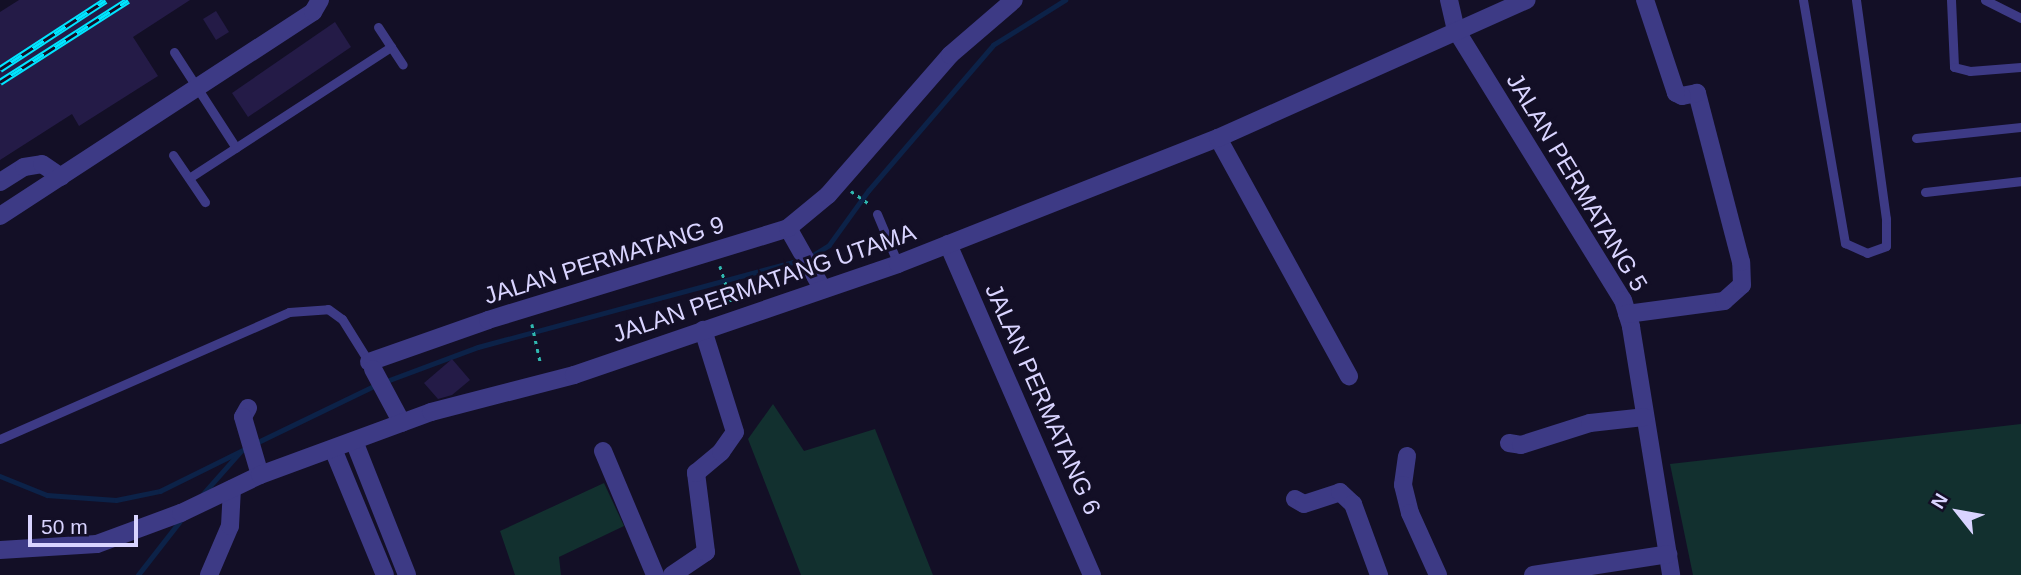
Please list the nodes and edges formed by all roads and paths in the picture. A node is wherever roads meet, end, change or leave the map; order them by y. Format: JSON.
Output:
{"nodes":[{"id":1,"x":320,"y":0,"type":"edge"},
{"id":2,"x":1014,"y":0,"type":"edge"},
{"id":3,"x":1449,"y":0,"type":"edge"},
{"id":4,"x":1526,"y":0,"type":"edge"},
{"id":5,"x":1645,"y":0,"type":"edge"},
{"id":6,"x":1803,"y":0,"type":"edge"},
{"id":7,"x":1856,"y":0,"type":"edge"},
{"id":8,"x":1951,"y":0,"type":"edge"},
{"id":9,"x":1985,"y":0,"type":"edge"},
{"id":10,"x":2021,"y":18,"type":"edge"},
{"id":11,"x":378,"y":27,"type":"dead end"},
{"id":12,"x":1456,"y":30,"type":"junction"},
{"id":13,"x":391,"y":47,"type":"junction"},
{"id":14,"x":174,"y":52,"type":"dead end"},
{"id":15,"x":403,"y":65,"type":"dead end"},
{"id":16,"x":2021,"y":67,"type":"edge"},
{"id":17,"x":197,"y":88,"type":"junction"},
{"id":18,"x":2021,"y":127,"type":"edge"},
{"id":19,"x":1218,"y":138,"type":"junction"},
{"id":20,"x":1916,"y":138,"type":"dead end"},
{"id":21,"x":236,"y":148,"type":"junction"},
{"id":22,"x":173,"y":155,"type":"dead end"},
{"id":23,"x":61,"y":177,"type":"junction"},
{"id":24,"x":189,"y":178,"type":"junction"},
{"id":25,"x":2021,"y":181,"type":"edge"},
{"id":26,"x":0,"y":182,"type":"edge"},
{"id":27,"x":848,"y":189,"type":"dead end"},
{"id":28,"x":1925,"y":192,"type":"dead end"},
{"id":29,"x":205,"y":202,"type":"dead end"},
{"id":30,"x":870,"y":203,"type":"dead end"},
{"id":31,"x":877,"y":214,"type":"dead end"},
{"id":32,"x":0,"y":216,"type":"edge"},
{"id":33,"x":790,"y":233,"type":"junction"},
{"id":34,"x":948,"y":244,"type":"junction"},
{"id":35,"x":898,"y":264,"type":"junction"},
{"id":36,"x":722,"y":273,"type":"dead end"},
{"id":37,"x":818,"y":280,"type":"junction"},
{"id":38,"x":732,"y":303,"type":"dead end"},
{"id":39,"x":1627,"y":314,"type":"junction"},
{"id":40,"x":530,"y":320,"type":"dead end"},
{"id":41,"x":703,"y":330,"type":"junction"},
{"id":42,"x":371,"y":366,"type":"junction"},
{"id":43,"x":1349,"y":376,"type":"dead end"},
{"id":44,"x":544,"y":383,"type":"junction"},
{"id":45,"x":246,"y":416,"type":"dead end"},
{"id":46,"x":1644,"y":416,"type":"junction"},
{"id":47,"x":402,"y":423,"type":"junction"},
{"id":48,"x":0,"y":439,"type":"edge"},
{"id":49,"x":354,"y":441,"type":"junction"},
{"id":50,"x":1509,"y":443,"type":"dead end"},
{"id":51,"x":333,"y":449,"type":"junction"},
{"id":52,"x":603,"y":450,"type":"dead end"},
{"id":53,"x":1407,"y":456,"type":"dead end"},
{"id":54,"x":258,"y":468,"type":"junction"},
{"id":55,"x":224,"y":493,"type":"junction"},
{"id":56,"x":1294,"y":499,"type":"dead end"},
{"id":57,"x":0,"y":550,"type":"edge"},
{"id":58,"x":1668,"y":554,"type":"junction"},
{"id":59,"x":1591,"y":571,"type":"edge"},
{"id":60,"x":209,"y":575,"type":"edge"},
{"id":61,"x":385,"y":575,"type":"edge"},
{"id":62,"x":407,"y":575,"type":"edge"},
{"id":63,"x":655,"y":575,"type":"edge"},
{"id":64,"x":672,"y":575,"type":"edge"},
{"id":65,"x":1092,"y":575,"type":"edge"},
{"id":66,"x":1379,"y":575,"type":"edge"},
{"id":67,"x":1438,"y":575,"type":"edge"},
{"id":68,"x":1533,"y":575,"type":"edge"},
{"id":69,"x":1671,"y":575,"type":"edge"}],
"edges":[{"from":1,"to":17,"type":"street"},
{"from":2,"to":33,"type":"street"},
{"from":3,"to":12,"type":"street","name":"JALAN PERMATANG 5"},
{"from":4,"to":12,"type":"street","name":"JALAN PERMATANG UTAMA"},
{"from":5,"to":39,"type":"street"},
{"from":6,"to":7,"type":"lane"},
{"from":8,"to":16,"type":"lane"},
{"from":9,"to":10,"type":"lane"},
{"from":11,"to":13,"type":"lane"},
{"from":12,"to":19,"type":"street","name":"JALAN PERMATANG UTAMA"},
{"from":12,"to":39,"type":"street","name":"JALAN PERMATANG 5"},
{"from":13,"to":15,"type":"lane"},
{"from":13,"to":21,"type":"lane"},
{"from":14,"to":17,"type":"lane"},
{"from":17,"to":21,"type":"lane"},
{"from":17,"to":23,"type":"street"},
{"from":18,"to":20,"type":"lane"},
{"from":19,"to":34,"type":"street","name":"JALAN PERMATANG UTAMA"},
{"from":19,"to":43,"type":"street"},
{"from":21,"to":24,"type":"lane"},
{"from":22,"to":24,"type":"lane"},
{"from":23,"to":26,"type":"street"},
{"from":23,"to":32,"type":"street"},
{"from":24,"to":29,"type":"lane"},
{"from":25,"to":28,"type":"lane"},
{"from":27,"to":30,"type":"path"},
{"from":31,"to":35,"type":"lane"},
{"from":33,"to":37,"type":"street"},
{"from":33,"to":42,"type":"street","name":"JALAN PERMATANG 9"},
{"from":34,"to":35,"type":"street","name":"JALAN PERMATANG UTAMA"},
{"from":34,"to":65,"type":"street","name":"JALAN PERMATANG 6"},
{"from":35,"to":37,"type":"street","name":"JALAN PERMATANG UTAMA"},
{"from":36,"to":38,"type":"path"},
{"from":37,"to":41,"type":"street","name":"JALAN PERMATANG UTAMA"},
{"from":39,"to":46,"type":"street","name":"JALAN PERMATANG 5"},
{"from":40,"to":44,"type":"path"},
{"from":41,"to":44,"type":"street","name":"JALAN PERMATANG UTAMA"},
{"from":41,"to":64,"type":"street"},
{"from":42,"to":47,"type":"street"},
{"from":42,"to":48,"type":"lane"},
{"from":44,"to":47,"type":"street","name":"JALAN PERMATANG UTAMA"},
{"from":45,"to":54,"type":"street"},
{"from":46,"to":50,"type":"street"},
{"from":46,"to":58,"type":"street","name":"JALAN PERMATANG 5"},
{"from":47,"to":49,"type":"street","name":"JALAN PERMATANG UTAMA"},
{"from":49,"to":51,"type":"street","name":"JALAN PERMATANG UTAMA"},
{"from":49,"to":62,"type":"street"},
{"from":51,"to":54,"type":"street","name":"JALAN PERMATANG UTAMA"},
{"from":51,"to":61,"type":"street"},
{"from":52,"to":63,"type":"street"},
{"from":53,"to":67,"type":"street"},
{"from":54,"to":55,"type":"street","name":"JALAN PERMATANG UTAMA"},
{"from":55,"to":57,"type":"street","name":"JALAN PERMATANG UTAMA"},
{"from":55,"to":60,"type":"street"},
{"from":56,"to":66,"type":"street"},
{"from":58,"to":59,"type":"street"},
{"from":58,"to":69,"type":"street","name":"JALAN PERMATANG 5"},
{"from":59,"to":68,"type":"street"}]}
